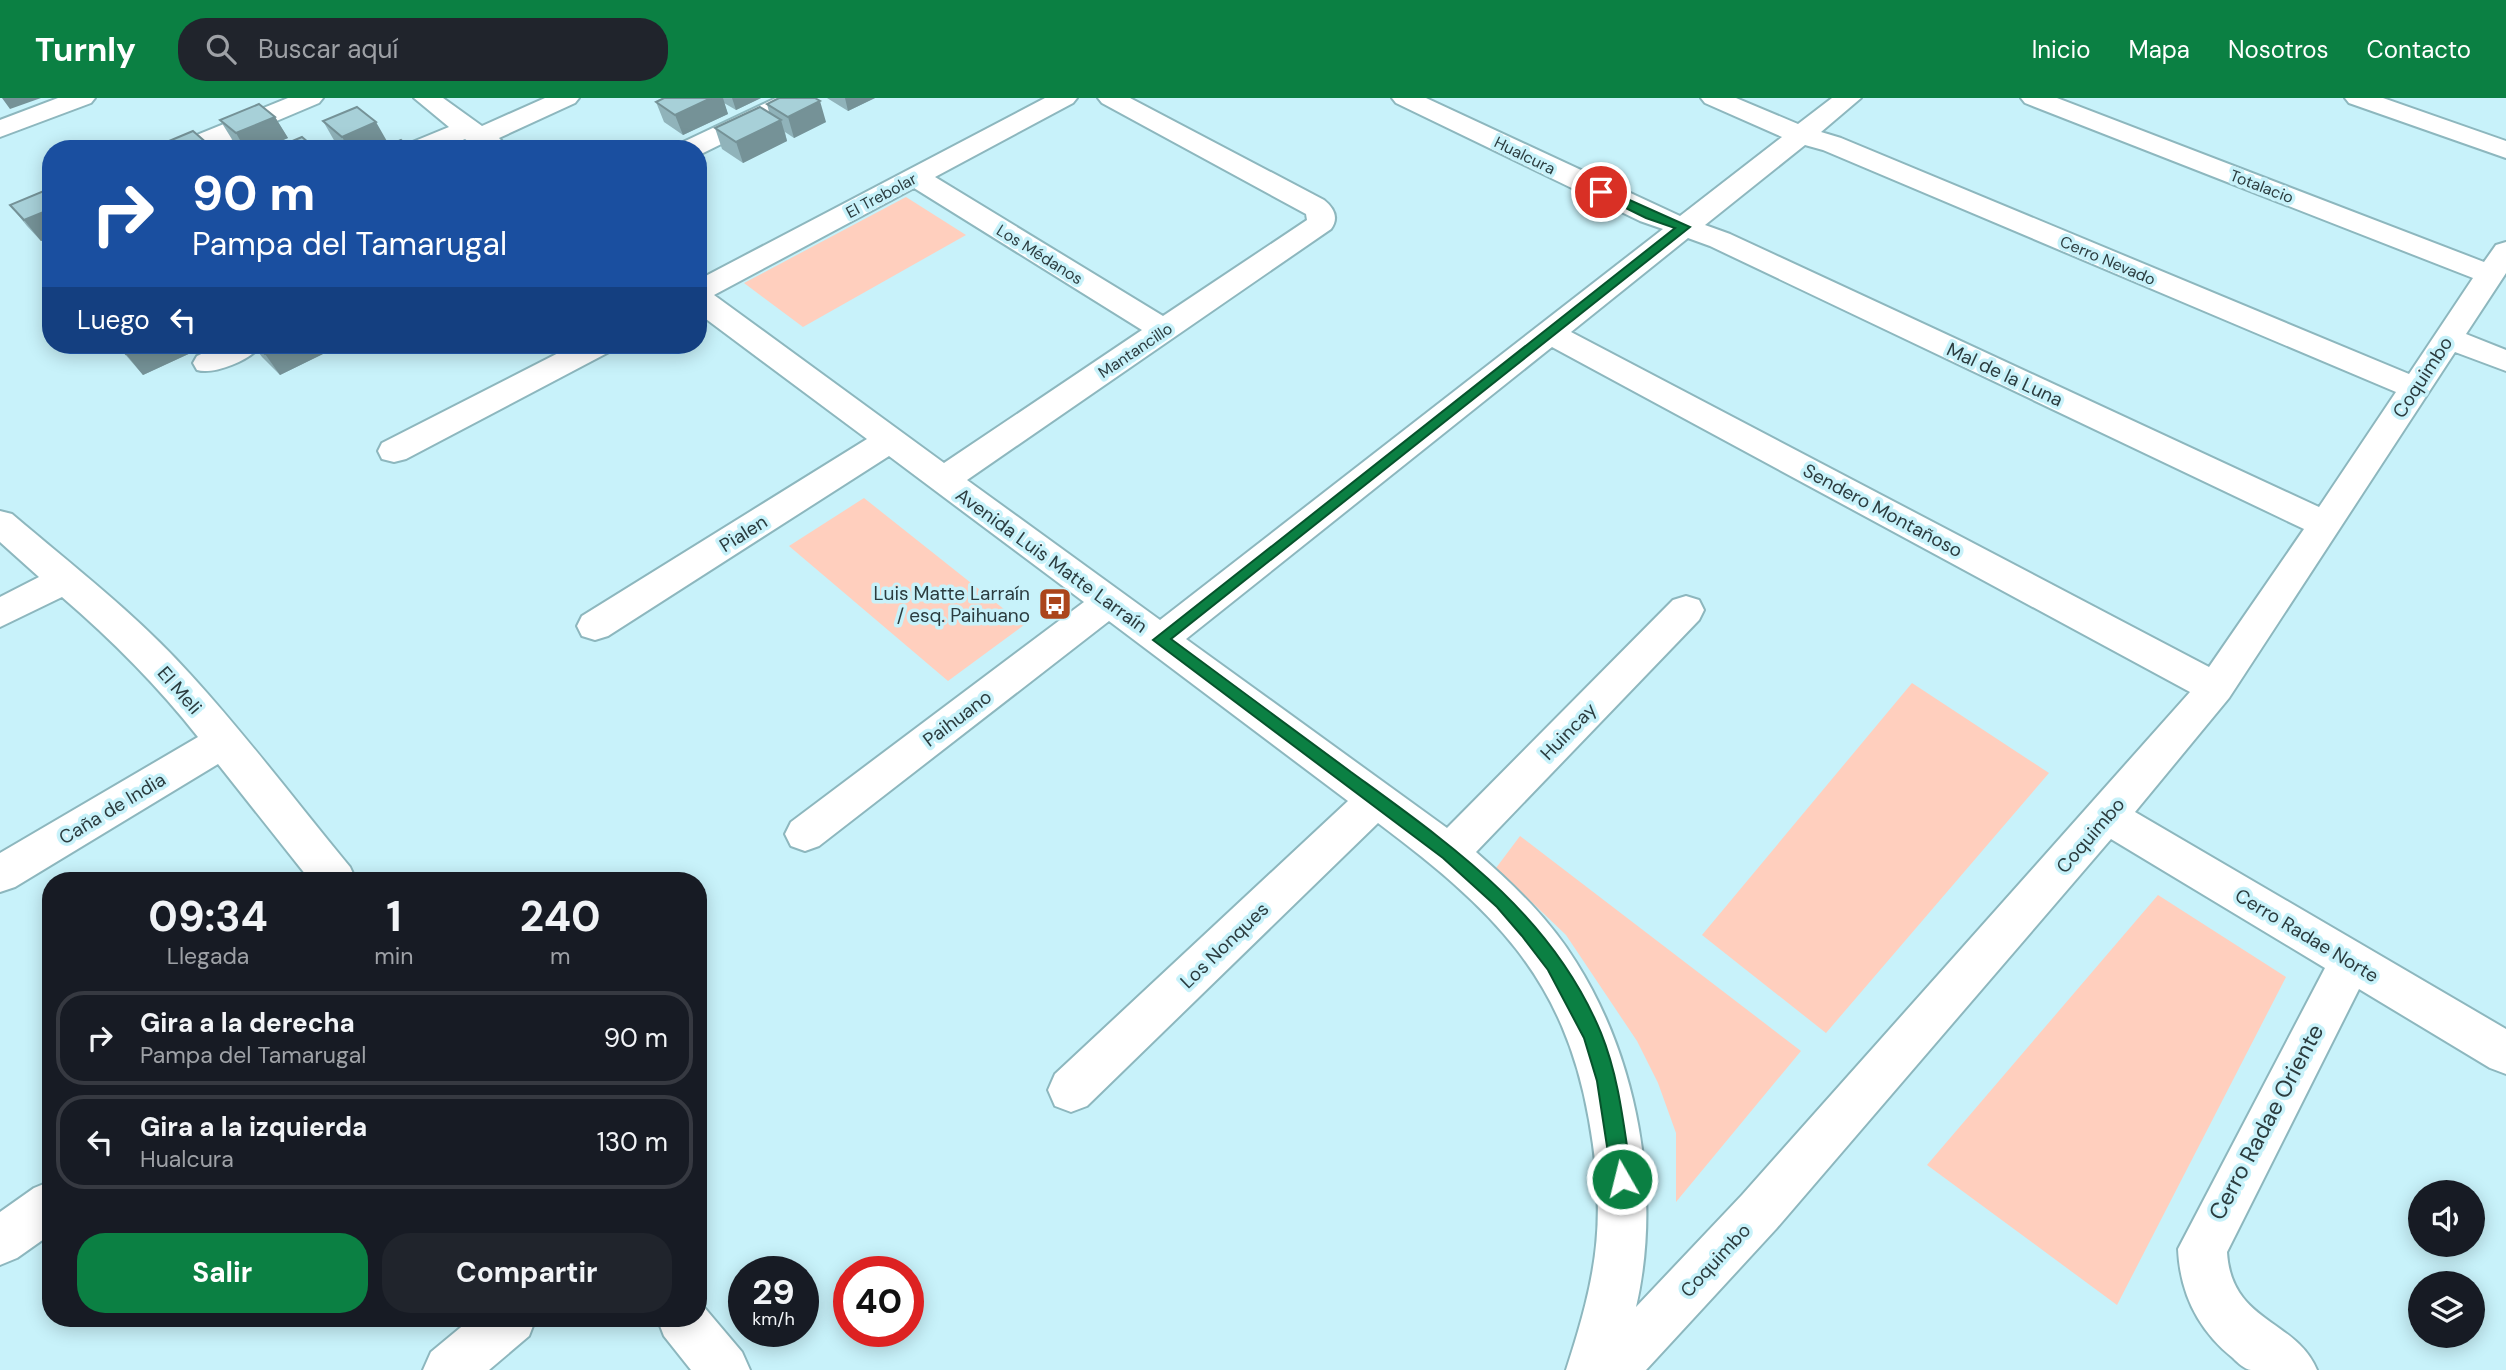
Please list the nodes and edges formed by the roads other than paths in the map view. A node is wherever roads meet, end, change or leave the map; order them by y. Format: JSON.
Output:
{"nodes":[{"id":1,"x":82,"y":98,"type":"edge"},
{"id":2,"x":310,"y":98,"type":"edge"},
{"id":3,"x":427,"y":98,"type":"edge"},
{"id":4,"x":566,"y":98,"type":"edge"},
{"id":5,"x":796,"y":98,"type":"edge"},
{"id":6,"x":1064,"y":98,"type":"edge"},
{"id":7,"x":1111,"y":98,"type":"edge"},
{"id":8,"x":1405,"y":98,"type":"edge"},
{"id":9,"x":1714,"y":98,"type":"edge"},
{"id":10,"x":1847,"y":98,"type":"edge"},
{"id":11,"x":2034,"y":98,"type":"edge"},
{"id":12,"x":2358,"y":98,"type":"edge"},
{"id":13,"x":0,"y":129,"type":"edge"},
{"id":14,"x":1801,"y":135,"type":"junction"},
{"id":15,"x":481,"y":138,"type":"edge"},
{"id":16,"x":208,"y":140,"type":"edge"},
{"id":17,"x":707,"y":141,"type":"edge"},
{"id":18,"x":2506,"y":149,"type":"edge"},
{"id":19,"x":915,"y":177,"type":"junction"},
{"id":20,"x":1684,"y":227,"type":"junction"},
{"id":21,"x":2498,"y":263,"type":"edge"},
{"id":22,"x":707,"y":287,"type":"edge"},
{"id":23,"x":707,"y":305,"type":"edge"},
{"id":24,"x":1164,"y":330,"type":"junction"},
{"id":25,"x":1550,"y":333,"type":"junction"},
{"id":26,"x":2448,"y":338,"type":"junction"},
{"id":27,"x":227,"y":354,"type":"edge"},
{"id":28,"x":581,"y":354,"type":"edge"},
{"id":29,"x":2506,"y":361,"type":"edge"},
{"id":30,"x":208,"y":363,"type":"dead end"},
{"id":31,"x":2415,"y":388,"type":"junction"},
{"id":32,"x":890,"y":440,"type":"junction"},
{"id":33,"x":394,"y":452,"type":"dead end"},
{"id":34,"x":943,"y":480,"type":"junction"},
{"id":35,"x":0,"y":523,"type":"edge"},
{"id":36,"x":2325,"y":524,"type":"junction"},
{"id":37,"x":67,"y":578,"type":"junction"},
{"id":38,"x":1109,"y":602,"type":"junction"},
{"id":39,"x":1686,"y":610,"type":"dead end"},
{"id":40,"x":0,"y":613,"type":"edge"},
{"id":41,"x":595,"y":626,"type":"dead end"},
{"id":42,"x":1160,"y":640,"type":"junction"},
{"id":43,"x":2216,"y":688,"type":"junction"},
{"id":44,"x":224,"y":741,"type":"junction"},
{"id":45,"x":1377,"y":800,"type":"junction"},
{"id":46,"x":2107,"y":816,"type":"junction"},
{"id":47,"x":805,"y":834,"type":"dead end"},
{"id":48,"x":1449,"y":853,"type":"junction"},
{"id":49,"x":329,"y":872,"type":"edge"},
{"id":50,"x":0,"y":874,"type":"edge"},
{"id":51,"x":2351,"y":961,"type":"junction"},
{"id":52,"x":2506,"y":1053,"type":"edge"},
{"id":53,"x":1071,"y":1090,"type":"dead end"},
{"id":54,"x":42,"y":1211,"type":"edge"},
{"id":55,"x":0,"y":1241,"type":"edge"},
{"id":56,"x":500,"y":1327,"type":"edge"},
{"id":57,"x":689,"y":1327,"type":"edge"},
{"id":58,"x":449,"y":1370,"type":"edge"},
{"id":59,"x":724,"y":1370,"type":"edge"},
{"id":60,"x":1592,"y":1370,"type":"edge"},
{"id":61,"x":1611,"y":1370,"type":"edge"},
{"id":62,"x":2291,"y":1370,"type":"edge"}],
"edges":[{"from":1,"to":13,"type":"street"},
{"from":2,"to":16,"type":"street"},
{"from":3,"to":15,"type":"street"},
{"from":4,"to":15,"type":"street"},
{"from":5,"to":17,"type":"street"},
{"from":6,"to":19,"type":"street","name":"El Trebolar"},
{"from":7,"to":24,"type":"street","name":"Mantancillo"},
{"from":8,"to":20,"type":"street","name":"Hualcura"},
{"from":9,"to":14,"type":"street","name":"Cerro Nevado"},
{"from":10,"to":14,"type":"street"},
{"from":11,"to":21,"type":"street","name":"Totalacio"},
{"from":12,"to":18,"type":"street"},
{"from":14,"to":20,"type":"street"},
{"from":14,"to":31,"type":"street","name":"Cerro Nevado"},
{"from":19,"to":22,"type":"street","name":"El Trebolar"},
{"from":19,"to":24,"type":"street","name":"Los Médanos"},
{"from":20,"to":25,"type":"street"},
{"from":20,"to":36,"type":"street","name":"Mal de la Luna"},
{"from":21,"to":26,"type":"street","name":"Coquimbo"},
{"from":23,"to":32,"type":"street","name":"Avenida Luis Matte Larraín"},
{"from":24,"to":34,"type":"street","name":"Mantancillo"},
{"from":25,"to":42,"type":"street"},
{"from":25,"to":43,"type":"street","name":"Sendero Montañoso"},
{"from":26,"to":29,"type":"street"},
{"from":26,"to":31,"type":"street","name":"Coquimbo"},
{"from":27,"to":30,"type":"street"},
{"from":28,"to":33,"type":"street"},
{"from":31,"to":36,"type":"street","name":"Coquimbo"},
{"from":32,"to":34,"type":"street","name":"Avenida Luis Matte Larraín"},
{"from":32,"to":41,"type":"street","name":"Pialen"},
{"from":34,"to":38,"type":"street","name":"Avenida Luis Matte Larraín"},
{"from":35,"to":37,"type":"street","name":"El Meli"},
{"from":36,"to":43,"type":"street","name":"Coquimbo"},
{"from":37,"to":40,"type":"street"},
{"from":37,"to":44,"type":"street","name":"El Meli"},
{"from":38,"to":42,"type":"street","name":"Avenida Luis Matte Larraín"},
{"from":38,"to":47,"type":"street","name":"Paihuano"},
{"from":39,"to":48,"type":"street","name":"Huincay"},
{"from":42,"to":45,"type":"street","name":"Avenida Luis Matte Larraín"},
{"from":43,"to":46,"type":"street","name":"Coquimbo"},
{"from":44,"to":49,"type":"street","name":"El Meli"},
{"from":44,"to":50,"type":"street","name":"Caña de India"},
{"from":45,"to":48,"type":"street","name":"Avenida Luis Matte Larraín"},
{"from":45,"to":53,"type":"street","name":"Los Nonques"},
{"from":46,"to":51,"type":"street","name":"Cerro Radae Norte"},
{"from":46,"to":61,"type":"street","name":"Coquimbo"},
{"from":48,"to":60,"type":"street","name":"Avenida Luis Matte Larraín"},
{"from":51,"to":52,"type":"street","name":"Cerro Radae Norte"},
{"from":51,"to":62,"type":"street","name":"Cerro Radae Oriente"},
{"from":54,"to":55,"type":"street"},
{"from":56,"to":58,"type":"street"},
{"from":57,"to":59,"type":"street"}]}
